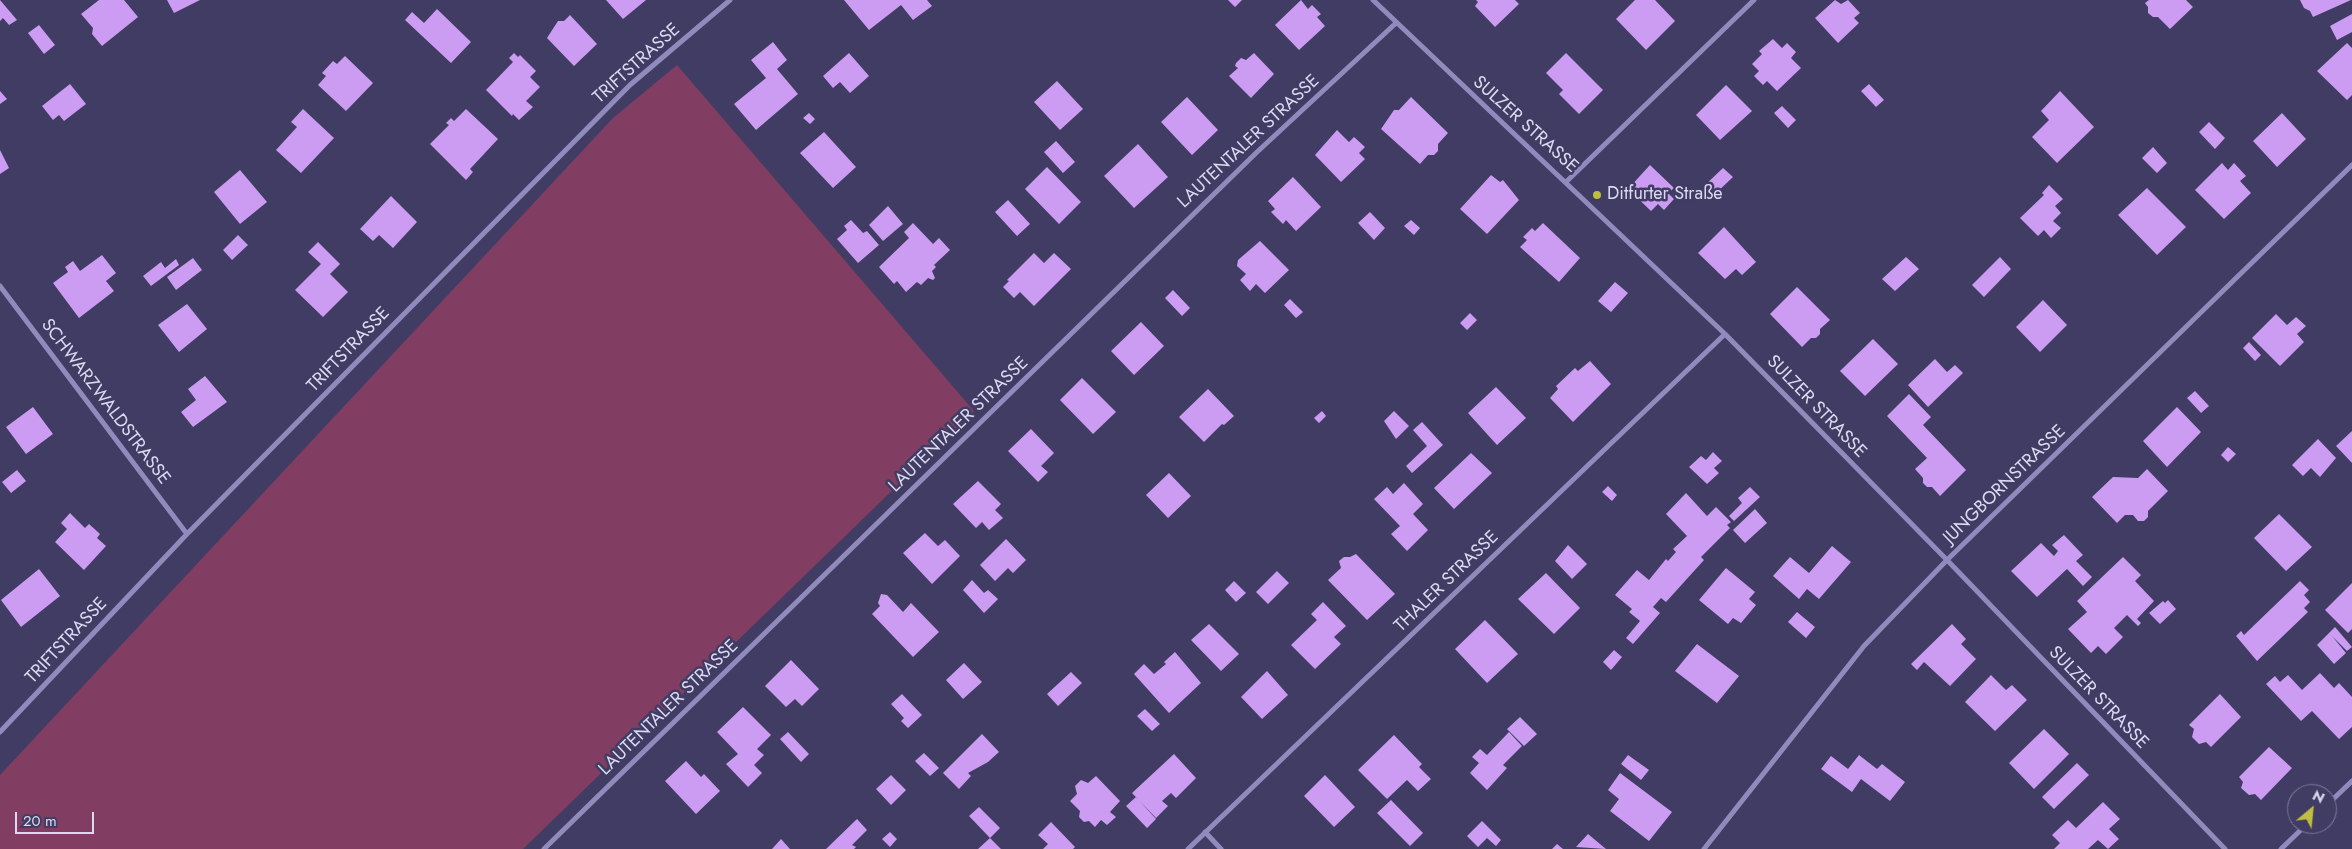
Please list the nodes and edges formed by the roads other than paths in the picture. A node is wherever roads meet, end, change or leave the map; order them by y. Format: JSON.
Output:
{"nodes":[{"id":1,"x":730,"y":0,"type":"edge"},
{"id":2,"x":1373,"y":0,"type":"edge"},
{"id":3,"x":1754,"y":0,"type":"edge"},
{"id":4,"x":1396,"y":23,"type":"junction"},
{"id":5,"x":2352,"y":165,"type":"edge"},
{"id":6,"x":1566,"y":182,"type":"junction"},
{"id":7,"x":0,"y":286,"type":"edge"},
{"id":8,"x":1725,"y":334,"type":"junction"},
{"id":9,"x":187,"y":534,"type":"junction"},
{"id":10,"x":1947,"y":560,"type":"junction"},
{"id":11,"x":0,"y":732,"type":"edge"},
{"id":12,"x":2352,"y":781,"type":"edge"},
{"id":13,"x":2337,"y":795,"type":"edge"},
{"id":14,"x":1205,"y":832,"type":"junction"},
{"id":15,"x":2297,"y":834,"type":"edge"},
{"id":16,"x":544,"y":849,"type":"edge"},
{"id":17,"x":1188,"y":849,"type":"edge"},
{"id":18,"x":1222,"y":849,"type":"edge"},
{"id":19,"x":1704,"y":849,"type":"edge"},
{"id":20,"x":2224,"y":849,"type":"edge"},
{"id":21,"x":2281,"y":849,"type":"edge"}],
"edges":[{"from":1,"to":9,"type":"street","name":"TRIFTSTRASSE"},
{"from":2,"to":4,"type":"street","name":"SULZER STRASSE"},
{"from":3,"to":6,"type":"street"},
{"from":4,"to":6,"type":"street","name":"SULZER STRASSE"},
{"from":4,"to":16,"type":"street","name":"LAUTENTALER STRASSE"},
{"from":5,"to":10,"type":"street","name":"JUNGBORNSTRASSE"},
{"from":6,"to":8,"type":"street","name":"SULZER STRASSE"},
{"from":7,"to":9,"type":"street","name":"SCHWARZWALDSTRASSE"},
{"from":8,"to":10,"type":"street","name":"SULZER STRASSE"},
{"from":8,"to":14,"type":"street","name":"THALER STRASSE"},
{"from":9,"to":11,"type":"street","name":"TRIFTSTRASSE"},
{"from":10,"to":19,"type":"street","name":"JUNGBORNSTRASSE"},
{"from":10,"to":20,"type":"street","name":"SULZER STRASSE"},
{"from":12,"to":13,"type":"street"},
{"from":14,"to":17,"type":"street","name":"THALER STRASSE"},
{"from":14,"to":18,"type":"street"},
{"from":15,"to":21,"type":"street"}]}
